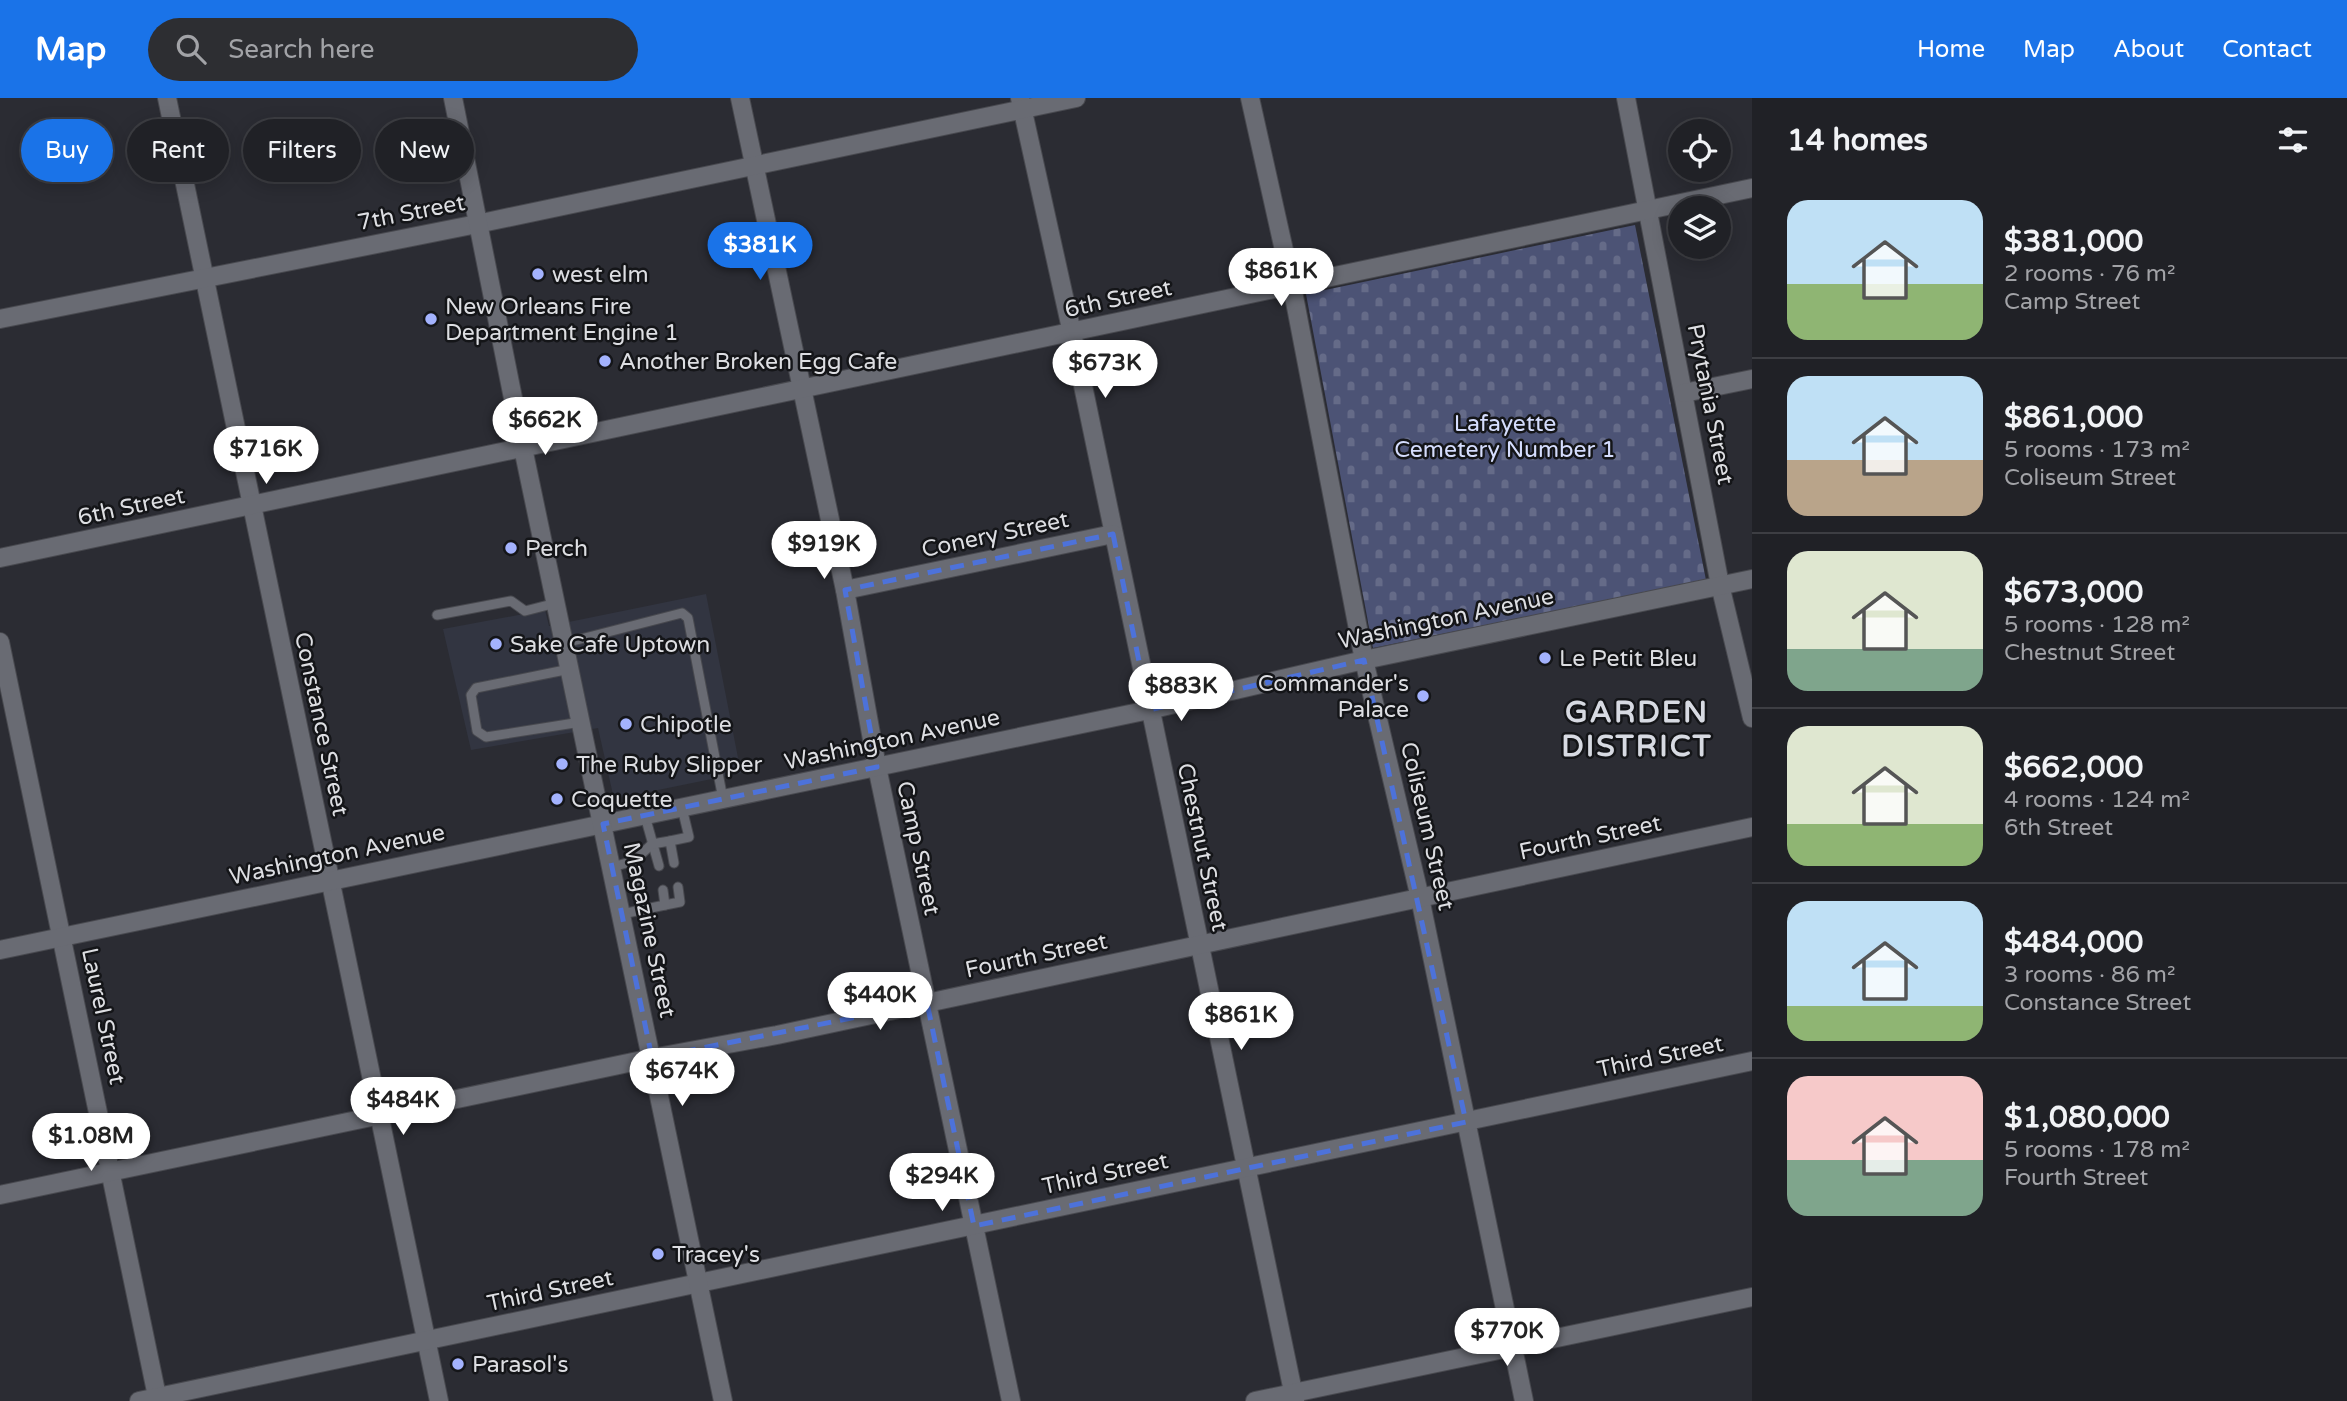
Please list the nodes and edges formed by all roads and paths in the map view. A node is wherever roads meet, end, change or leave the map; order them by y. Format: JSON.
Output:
{"nodes":[{"id":1,"x":167,"y":98,"type":"edge"},
{"id":2,"x":453,"y":98,"type":"edge"},
{"id":3,"x":740,"y":98,"type":"edge"},
{"id":4,"x":1076,"y":98,"type":"edge"},
{"id":5,"x":1250,"y":98,"type":"edge"},
{"id":6,"x":1626,"y":98,"type":"edge"},
{"id":7,"x":1021,"y":104,"type":"edge"},
{"id":8,"x":755,"y":167,"type":"junction"},
{"id":9,"x":1752,"y":188,"type":"edge"},
{"id":10,"x":1649,"y":210,"type":"junction"},
{"id":11,"x":477,"y":224,"type":"junction"},
{"id":12,"x":206,"y":277,"type":"junction"},
{"id":13,"x":1292,"y":286,"type":"junction"},
{"id":14,"x":0,"y":319,"type":"edge"},
{"id":15,"x":1072,"y":333,"type":"junction"},
{"id":16,"x":1752,"y":379,"type":"edge"},
{"id":17,"x":802,"y":389,"type":"junction"},
{"id":18,"x":1684,"y":393,"type":"junction"},
{"id":19,"x":523,"y":448,"type":"junction"},
{"id":20,"x":251,"y":506,"type":"junction"},
{"id":21,"x":1113,"y":534,"type":"junction"},
{"id":22,"x":0,"y":558,"type":"edge"},
{"id":23,"x":1752,"y":579,"type":"edge"},
{"id":24,"x":1720,"y":585,"type":"junction"},
{"id":25,"x":845,"y":590,"type":"junction"},
{"id":26,"x":556,"y":603,"type":"junction"},
{"id":27,"x":437,"y":615,"type":"dead end"},
{"id":28,"x":0,"y":642,"type":"edge"},
{"id":29,"x":565,"y":643,"type":"junction"},
{"id":30,"x":1364,"y":660,"type":"junction"},
{"id":31,"x":570,"y":669,"type":"junction"},
{"id":32,"x":1149,"y":710,"type":"junction"},
{"id":33,"x":1752,"y":719,"type":"edge"},
{"id":34,"x":582,"y":722,"type":"junction"},
{"id":35,"x":877,"y":767,"type":"junction"},
{"id":36,"x":723,"y":799,"type":"junction"},
{"id":37,"x":682,"y":807,"type":"junction"},
{"id":38,"x":645,"y":816,"type":"junction"},
{"id":39,"x":603,"y":824,"type":"junction"},
{"id":40,"x":1752,"y":827,"type":"edge"},
{"id":41,"x":670,"y":841,"type":"junction"},
{"id":42,"x":652,"y":844,"type":"junction"},
{"id":43,"x":634,"y":861,"type":"junction"},
{"id":44,"x":674,"y":863,"type":"dead end"},
{"id":45,"x":659,"y":866,"type":"dead end"},
{"id":46,"x":612,"y":867,"type":"junction"},
{"id":47,"x":330,"y":881,"type":"junction"},
{"id":48,"x":678,"y":887,"type":"dead end"},
{"id":49,"x":663,"y":890,"type":"dead end"},
{"id":50,"x":1420,"y":898,"type":"junction"},
{"id":51,"x":665,"y":905,"type":"junction"},
{"id":52,"x":644,"y":909,"type":"junction"},
{"id":53,"x":622,"y":914,"type":"junction"},
{"id":54,"x":63,"y":937,"type":"junction"},
{"id":55,"x":1199,"y":945,"type":"junction"},
{"id":56,"x":0,"y":950,"type":"edge"},
{"id":57,"x":927,"y":1003,"type":"junction"},
{"id":58,"x":652,"y":1058,"type":"junction"},
{"id":59,"x":1752,"y":1061,"type":"edge"},
{"id":60,"x":379,"y":1115,"type":"junction"},
{"id":61,"x":1466,"y":1122,"type":"junction"},
{"id":62,"x":1246,"y":1168,"type":"junction"},
{"id":63,"x":111,"y":1172,"type":"junction"},
{"id":64,"x":0,"y":1195,"type":"edge"},
{"id":65,"x":974,"y":1226,"type":"junction"},
{"id":66,"x":699,"y":1284,"type":"junction"},
{"id":67,"x":1752,"y":1297,"type":"edge"},
{"id":68,"x":426,"y":1341,"type":"junction"},
{"id":69,"x":1513,"y":1347,"type":"junction"},
{"id":70,"x":1294,"y":1397,"type":"edge"},
{"id":71,"x":158,"y":1399,"type":"edge"},
{"id":72,"x":139,"y":1401,"type":"edge"},
{"id":73,"x":439,"y":1401,"type":"edge"},
{"id":74,"x":723,"y":1401,"type":"edge"},
{"id":75,"x":1011,"y":1401,"type":"edge"},
{"id":76,"x":1255,"y":1401,"type":"edge"},
{"id":77,"x":1524,"y":1401,"type":"edge"}],
"edges":[{"from":1,"to":12,"type":"street","name":"Constance Street"},
{"from":2,"to":11,"type":"street","name":"Magazine Street"},
{"from":3,"to":8,"type":"street","name":"Camp Street"},
{"from":4,"to":7,"type":"street","name":"7th Street"},
{"from":5,"to":13,"type":"street","name":"Coliseum Street"},
{"from":6,"to":10,"type":"street","name":"Prytania Street"},
{"from":7,"to":8,"type":"street","name":"7th Street"},
{"from":7,"to":15,"type":"street","name":"Chestnut Street"},
{"from":8,"to":11,"type":"street","name":"7th Street"},
{"from":8,"to":17,"type":"street","name":"Camp Street"},
{"from":9,"to":10,"type":"street","name":"6th Street"},
{"from":10,"to":13,"type":"street","name":"6th Street"},
{"from":10,"to":18,"type":"street","name":"Prytania Street"},
{"from":11,"to":12,"type":"street","name":"7th Street"},
{"from":11,"to":19,"type":"street","name":"Magazine Street"},
{"from":12,"to":14,"type":"street","name":"7th Street"},
{"from":12,"to":20,"type":"street","name":"Constance Street"},
{"from":13,"to":15,"type":"street","name":"6th Street"},
{"from":13,"to":30,"type":"street","name":"Coliseum Street"},
{"from":15,"to":17,"type":"street","name":"6th Street"},
{"from":15,"to":21,"type":"street","name":"Chestnut Street"},
{"from":16,"to":18,"type":"street"},
{"from":17,"to":19,"type":"street","name":"6th Street"},
{"from":17,"to":25,"type":"street","name":"Camp Street"},
{"from":18,"to":24,"type":"street","name":"Prytania Street"},
{"from":19,"to":20,"type":"street","name":"6th Street"},
{"from":19,"to":26,"type":"street","name":"Magazine Street"},
{"from":20,"to":22,"type":"street","name":"6th Street"},
{"from":20,"to":47,"type":"street","name":"Constance Street"},
{"from":21,"to":25,"type":"street","name":"Conery Street"},
{"from":21,"to":32,"type":"street","name":"Chestnut Street"},
{"from":23,"to":24,"type":"street","name":"Washington Avenue"},
{"from":24,"to":30,"type":"street","name":"Washington Avenue"},
{"from":24,"to":33,"type":"street","name":"Prytania Street"},
{"from":25,"to":35,"type":"street","name":"Camp Street"},
{"from":26,"to":27,"type":"lane"},
{"from":26,"to":29,"type":"street","name":"Magazine Street"},
{"from":28,"to":54,"type":"street","name":"Laurel Street"},
{"from":29,"to":31,"type":"street","name":"Magazine Street"},
{"from":29,"to":36,"type":"lane"},
{"from":30,"to":32,"type":"street","name":"Washington Avenue"},
{"from":30,"to":50,"type":"street","name":"Coliseum Street"},
{"from":31,"to":34,"type":"street","name":"Magazine Street"},
{"from":31,"to":34,"type":"lane"},
{"from":32,"to":35,"type":"street","name":"Washington Avenue"},
{"from":32,"to":55,"type":"street","name":"Chestnut Street"},
{"from":34,"to":39,"type":"street","name":"Magazine Street"},
{"from":35,"to":36,"type":"street","name":"Washington Avenue"},
{"from":35,"to":57,"type":"street","name":"Camp Street"},
{"from":36,"to":37,"type":"street","name":"Washington Avenue"},
{"from":37,"to":38,"type":"street","name":"Washington Avenue"},
{"from":37,"to":41,"type":"lane"},
{"from":38,"to":39,"type":"street","name":"Washington Avenue"},
{"from":38,"to":42,"type":"lane"},
{"from":39,"to":46,"type":"street","name":"Magazine Street"},
{"from":39,"to":47,"type":"street","name":"Washington Avenue"},
{"from":40,"to":50,"type":"street","name":"Fourth Street"},
{"from":41,"to":42,"type":"lane"},
{"from":41,"to":44,"type":"lane"},
{"from":42,"to":43,"type":"lane"},
{"from":42,"to":45,"type":"lane"},
{"from":43,"to":46,"type":"lane"},
{"from":43,"to":52,"type":"lane"},
{"from":46,"to":53,"type":"street","name":"Magazine Street"},
{"from":47,"to":54,"type":"street","name":"Washington Avenue"},
{"from":47,"to":60,"type":"street","name":"Constance Street"},
{"from":48,"to":51,"type":"lane"},
{"from":49,"to":51,"type":"lane"},
{"from":50,"to":55,"type":"street","name":"Fourth Street"},
{"from":50,"to":61,"type":"street","name":"Coliseum Street"},
{"from":51,"to":52,"type":"lane"},
{"from":52,"to":53,"type":"lane"},
{"from":53,"to":58,"type":"street","name":"Magazine Street"},
{"from":54,"to":56,"type":"street","name":"Washington Avenue"},
{"from":54,"to":63,"type":"street","name":"Laurel Street"},
{"from":55,"to":57,"type":"street","name":"Fourth Street"},
{"from":55,"to":62,"type":"street","name":"Chestnut Street"},
{"from":57,"to":58,"type":"street","name":"Fourth Street"},
{"from":57,"to":65,"type":"street","name":"Camp Street"},
{"from":58,"to":60,"type":"street","name":"Fourth Street"},
{"from":58,"to":66,"type":"street","name":"Magazine Street"},
{"from":59,"to":61,"type":"street","name":"Third Street"},
{"from":60,"to":63,"type":"street","name":"Fourth Street"},
{"from":60,"to":68,"type":"street","name":"Constance Street"},
{"from":61,"to":62,"type":"street","name":"Third Street"},
{"from":61,"to":69,"type":"street","name":"Coliseum Street"},
{"from":62,"to":65,"type":"street","name":"Third Street"},
{"from":62,"to":70,"type":"street","name":"Chestnut Street"},
{"from":63,"to":64,"type":"street","name":"Fourth Street"},
{"from":63,"to":71,"type":"street","name":"Laurel Street"},
{"from":65,"to":66,"type":"street","name":"Third Street"},
{"from":65,"to":75,"type":"street","name":"Camp Street"},
{"from":66,"to":68,"type":"street","name":"Third Street"},
{"from":66,"to":74,"type":"street","name":"Magazine Street"},
{"from":67,"to":69,"type":"street"},
{"from":68,"to":71,"type":"street","name":"Third Street"},
{"from":68,"to":73,"type":"street","name":"Constance Street"},
{"from":69,"to":70,"type":"street"},
{"from":69,"to":77,"type":"street","name":"Coliseum Street"},
{"from":70,"to":76,"type":"street"},
{"from":71,"to":72,"type":"street","name":"Third Street"}]}
